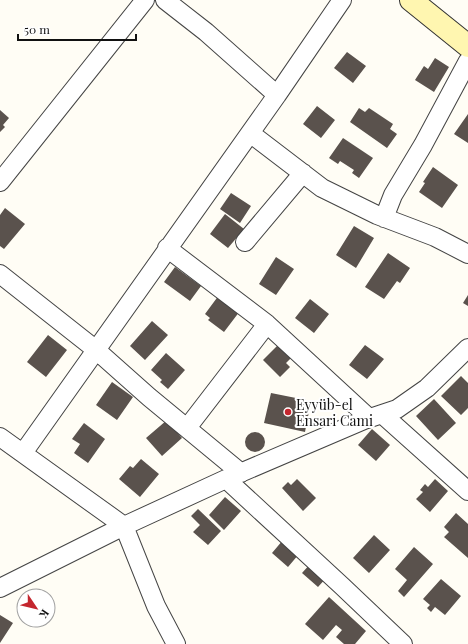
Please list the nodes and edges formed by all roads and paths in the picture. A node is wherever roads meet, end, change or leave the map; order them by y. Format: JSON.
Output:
{"nodes":[{"id":1,"x":145,"y":0,"type":"edge"},
{"id":2,"x":165,"y":0,"type":"edge"},
{"id":3,"x":342,"y":0,"type":"edge"},
{"id":4,"x":412,"y":0,"type":"edge"},
{"id":5,"x":468,"y":46,"type":"edge"},
{"id":6,"x":468,"y":61,"type":"edge"},
{"id":7,"x":277,"y":95,"type":"junction"},
{"id":8,"x":250,"y":133,"type":"junction"},
{"id":9,"x":303,"y":173,"type":"junction"},
{"id":10,"x":0,"y":182,"type":"edge"},
{"id":11,"x":384,"y":218,"type":"junction"},
{"id":12,"x":245,"y":242,"type":"dead end"},
{"id":13,"x":167,"y":248,"type":"junction"},
{"id":14,"x":468,"y":254,"type":"edge"},
{"id":15,"x":0,"y":274,"type":"edge"},
{"id":16,"x":267,"y":324,"type":"junction"},
{"id":17,"x":468,"y":348,"type":"edge"},
{"id":18,"x":95,"y":349,"type":"junction"},
{"id":19,"x":376,"y":416,"type":"junction"},
{"id":20,"x":187,"y":428,"type":"junction"},
{"id":21,"x":0,"y":437,"type":"edge"},
{"id":22,"x":23,"y":453,"type":"junction"},
{"id":23,"x":234,"y":476,"type":"junction"},
{"id":24,"x":468,"y":491,"type":"edge"},
{"id":25,"x":124,"y":526,"type":"junction"},
{"id":26,"x":0,"y":588,"type":"edge"},
{"id":27,"x":176,"y":644,"type":"edge"},
{"id":28,"x":403,"y":644,"type":"edge"}],
"edges":[{"from":1,"to":10,"type":"street"},
{"from":2,"to":7,"type":"street"},
{"from":3,"to":7,"type":"street"},
{"from":4,"to":5,"type":"street"},
{"from":6,"to":11,"type":"street"},
{"from":7,"to":8,"type":"street"},
{"from":8,"to":9,"type":"street"},
{"from":8,"to":13,"type":"street"},
{"from":9,"to":11,"type":"street"},
{"from":9,"to":12,"type":"street"},
{"from":11,"to":14,"type":"street"},
{"from":13,"to":16,"type":"street"},
{"from":13,"to":18,"type":"street"},
{"from":15,"to":18,"type":"street"},
{"from":16,"to":19,"type":"street"},
{"from":16,"to":20,"type":"street"},
{"from":17,"to":19,"type":"street"},
{"from":18,"to":20,"type":"street"},
{"from":18,"to":22,"type":"street"},
{"from":19,"to":23,"type":"street"},
{"from":19,"to":24,"type":"street"},
{"from":20,"to":23,"type":"street"},
{"from":21,"to":22,"type":"street"},
{"from":22,"to":25,"type":"street"},
{"from":23,"to":25,"type":"street"},
{"from":23,"to":28,"type":"street"},
{"from":25,"to":26,"type":"street"},
{"from":25,"to":27,"type":"street"}]}
